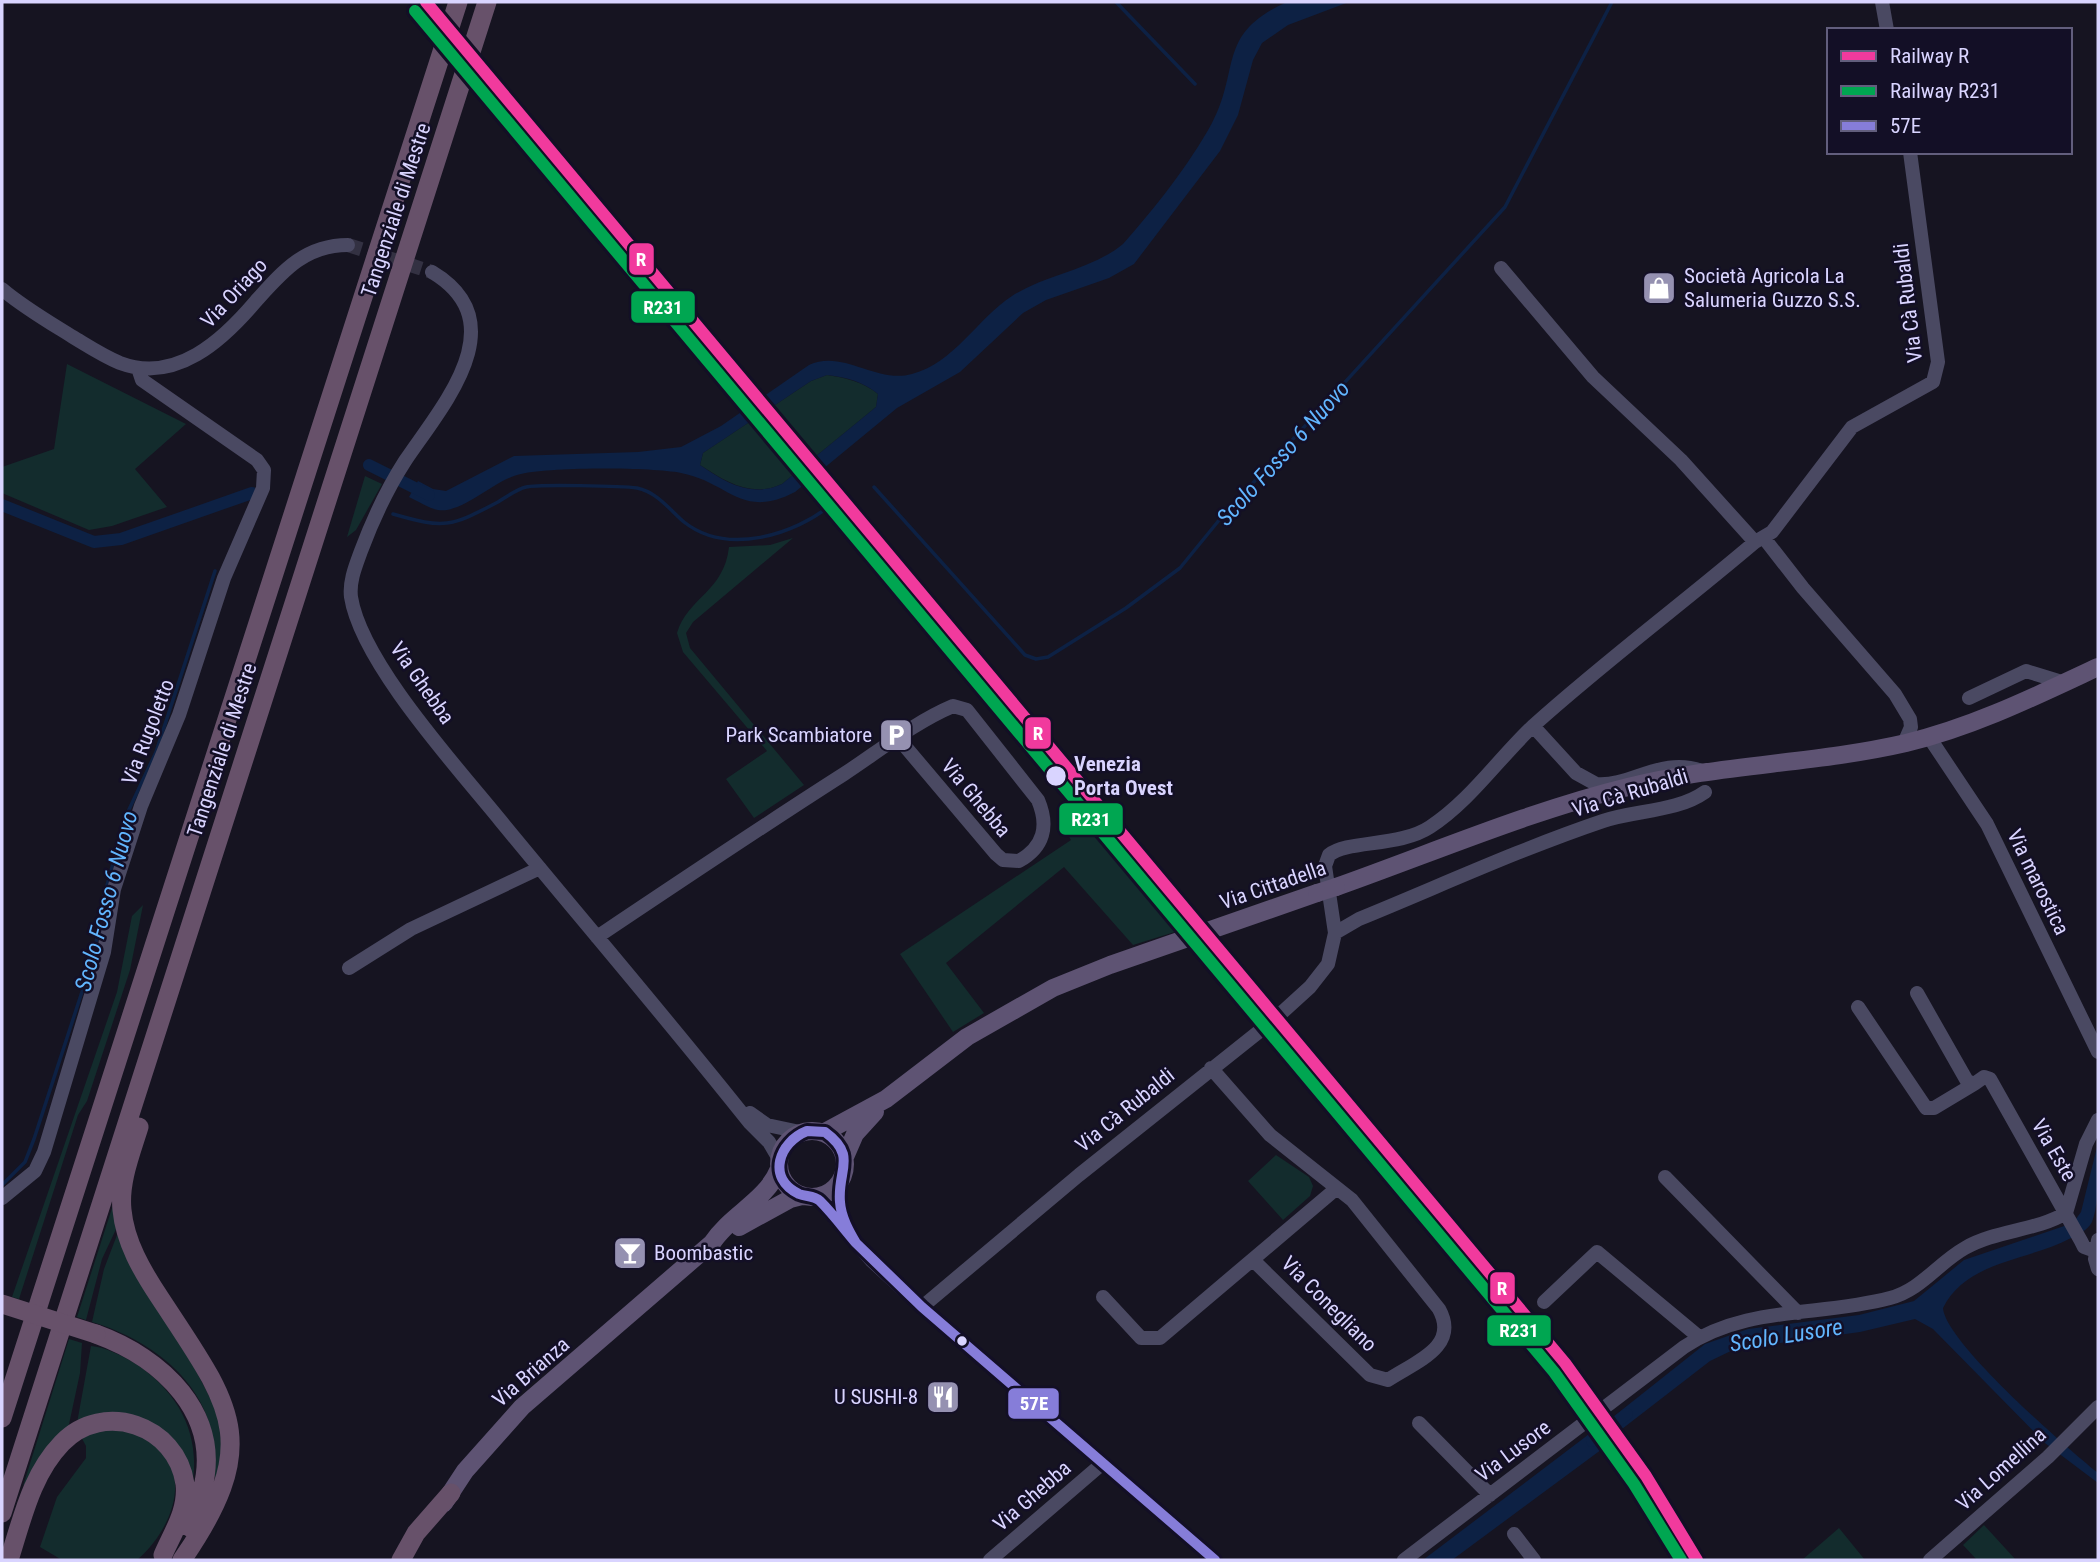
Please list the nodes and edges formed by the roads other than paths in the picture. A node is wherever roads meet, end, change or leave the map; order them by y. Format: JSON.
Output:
{"nodes":[{"id":1,"x":458,"y":2,"type":"edge"},
{"id":2,"x":487,"y":2,"type":"edge"},
{"id":3,"x":1882,"y":2,"type":"edge"},
{"id":4,"x":1887,"y":28,"type":"edge"},
{"id":5,"x":1910,"y":154,"type":"edge"},
{"id":6,"x":348,"y":245,"type":"tunnel mouth"},
{"id":7,"x":1501,"y":268,"type":"dead end"},
{"id":8,"x":432,"y":272,"type":"tunnel mouth"},
{"id":9,"x":2,"y":289,"type":"edge"},
{"id":10,"x":138,"y":368,"type":"junction"},
{"id":11,"x":1759,"y":540,"type":"junction"},
{"id":12,"x":2098,"y":667,"type":"edge"},
{"id":13,"x":2020,"y":672,"type":"junction"},
{"id":14,"x":2065,"y":683,"type":"junction"},
{"id":15,"x":1969,"y":698,"type":"dead end"},
{"id":16,"x":2029,"y":699,"type":"junction"},
{"id":17,"x":1534,"y":726,"type":"junction"},
{"id":18,"x":902,"y":736,"type":"junction"},
{"id":19,"x":1929,"y":737,"type":"junction"},
{"id":20,"x":1904,"y":743,"type":"junction"},
{"id":21,"x":1702,"y":771,"type":"junction"},
{"id":22,"x":1576,"y":773,"type":"junction"},
{"id":23,"x":1705,"y":792,"type":"dead end"},
{"id":24,"x":1560,"y":808,"type":"junction"},
{"id":25,"x":540,"y":868,"type":"junction"},
{"id":26,"x":1335,"y":933,"type":"junction"},
{"id":27,"x":597,"y":937,"type":"junction"},
{"id":28,"x":349,"y":968,"type":"dead end"},
{"id":29,"x":1917,"y":993,"type":"dead end"},
{"id":30,"x":1858,"y":1007,"type":"dead end"},
{"id":31,"x":158,"y":1026,"type":"junction"},
{"id":32,"x":2098,"y":1052,"type":"edge"},
{"id":33,"x":1211,"y":1068,"type":"junction"},
{"id":34,"x":1974,"y":1084,"type":"junction"},
{"id":35,"x":886,"y":1099,"type":"junction"},
{"id":36,"x":734,"y":1101,"type":"junction"},
{"id":37,"x":2098,"y":1120,"type":"edge"},
{"id":38,"x":800,"y":1132,"type":"junction"},
{"id":39,"x":825,"y":1132,"type":"junction"},
{"id":40,"x":845,"y":1157,"type":"junction"},
{"id":41,"x":779,"y":1164,"type":"junction"},
{"id":42,"x":1665,"y":1177,"type":"dead end"},
{"id":43,"x":840,"y":1183,"type":"junction"},
{"id":44,"x":1337,"y":1188,"type":"junction"},
{"id":45,"x":809,"y":1197,"type":"junction"},
{"id":46,"x":2,"y":1198,"type":"edge"},
{"id":47,"x":2068,"y":1216,"type":"junction"},
{"id":48,"x":712,"y":1242,"type":"junction"},
{"id":49,"x":2097,"y":1245,"type":"edge"},
{"id":50,"x":858,"y":1246,"type":"junction"},
{"id":51,"x":1253,"y":1260,"type":"junction"},
{"id":52,"x":2098,"y":1269,"type":"edge"},
{"id":53,"x":1103,"y":1297,"type":"dead end"},
{"id":54,"x":1544,"y":1302,"type":"dead end"},
{"id":55,"x":2,"y":1304,"type":"edge"},
{"id":56,"x":922,"y":1307,"type":"junction"},
{"id":57,"x":1798,"y":1313,"type":"junction"},
{"id":58,"x":27,"y":1337,"type":"junction"},
{"id":59,"x":1699,"y":1337,"type":"junction"},
{"id":60,"x":2,"y":1378,"type":"edge"},
{"id":61,"x":2098,"y":1408,"type":"edge"},
{"id":62,"x":2,"y":1418,"type":"edge"},
{"id":63,"x":1419,"y":1423,"type":"dead end"},
{"id":64,"x":1103,"y":1463,"type":"junction"},
{"id":65,"x":451,"y":1493,"type":"junction"},
{"id":66,"x":1490,"y":1495,"type":"junction"},
{"id":67,"x":2,"y":1513,"type":"edge"},
{"id":68,"x":1514,"y":1534,"type":"dead end"},
{"id":69,"x":170,"y":1559,"type":"edge"},
{"id":70,"x":9,"y":1560,"type":"edge"},
{"id":71,"x":401,"y":1560,"type":"edge"},
{"id":72,"x":410,"y":1560,"type":"edge"},
{"id":73,"x":989,"y":1560,"type":"edge"},
{"id":74,"x":1215,"y":1560,"type":"edge"},
{"id":75,"x":1404,"y":1560,"type":"edge"},
{"id":76,"x":1534,"y":1560,"type":"edge"},
{"id":77,"x":1930,"y":1560,"type":"edge"}],
"edges":[{"from":1,"to":58,"type":"highway","name":"Tangenziale di Mestre"},
{"from":2,"to":31,"type":"highway","name":"Tangenziale di Mestre"},
{"from":3,"to":4,"type":"street"},
{"from":5,"to":11,"type":"street","name":"Via Cà Rubaldi"},
{"from":6,"to":10,"type":"street","name":"Via Oriago"},
{"from":7,"to":11,"type":"street"},
{"from":8,"to":25,"type":"street","name":"Via Ghebba"},
{"from":9,"to":10,"type":"street","name":"Via Oriago"},
{"from":10,"to":46,"type":"street","name":"Via Rugoletto"},
{"from":11,"to":17,"type":"street","name":"Via Cà Rubaldi"},
{"from":11,"to":20,"type":"street"},
{"from":12,"to":14,"type":"main road","name":"Via Cittadella"},
{"from":13,"to":14,"type":"street"},
{"from":13,"to":15,"type":"street"},
{"from":13,"to":16,"type":"street"},
{"from":14,"to":16,"type":"main road","name":"Via Cittadella"},
{"from":16,"to":19,"type":"main road","name":"Via Cittadella"},
{"from":17,"to":22,"type":"street","name":"Via Cà Rubaldi"},
{"from":17,"to":26,"type":"street","name":"Via Cà Rubaldi"},
{"from":18,"to":18,"type":"street","name":"Via Ghebba"},
{"from":18,"to":27,"type":"street","name":"Via Ghebba"},
{"from":19,"to":20,"type":"main road","name":"Via Cittadella"},
{"from":19,"to":32,"type":"street","name":"Via marostica"},
{"from":20,"to":21,"type":"main road","name":"Via Cittadella"},
{"from":21,"to":22,"type":"street","name":"Via Cà Rubaldi"},
{"from":21,"to":24,"type":"main road","name":"Via Cittadella"},
{"from":22,"to":24,"type":"street","name":"Via Cà Rubaldi"},
{"from":23,"to":26,"type":"street","name":"Via Cà Rubaldi"},
{"from":24,"to":35,"type":"main road","name":"Via Cittadella","bridge":true},
{"from":25,"to":27,"type":"street","name":"Via Ghebba"},
{"from":25,"to":28,"type":"street"},
{"from":26,"to":33,"type":"street","name":"Via Cà Rubaldi"},
{"from":27,"to":36,"type":"street","name":"Via Ghebba"},
{"from":29,"to":34,"type":"street"},
{"from":30,"to":34,"type":"street"},
{"from":31,"to":67,"type":"highway","name":"Tangenziale di Mestre"},
{"from":31,"to":69,"type":"highway"},
{"from":33,"to":44,"type":"street","name":"Via Conegliano"},
{"from":33,"to":56,"type":"street","name":"Via Cà Rubaldi"},
{"from":34,"to":47,"type":"street","name":"Via Este"},
{"from":35,"to":39,"type":"main road","name":"Via Cittadella"},
{"from":35,"to":40,"type":"main road","name":"Via Cittadella"},
{"from":36,"to":38,"type":"street","name":"Via Ghebba"},
{"from":36,"to":41,"type":"street","name":"Via Ghebba"},
{"from":37,"to":47,"type":"street"},
{"from":38,"to":39,"type":"main road"},
{"from":38,"to":41,"type":"main road"},
{"from":39,"to":40,"type":"main road"},
{"from":40,"to":43,"type":"main road"},
{"from":41,"to":45,"type":"main road"},
{"from":41,"to":48,"type":"main road","name":"Via Brianza"},
{"from":42,"to":57,"type":"street"},
{"from":43,"to":45,"type":"main road"},
{"from":43,"to":50,"type":"street","name":"Via Ghebba"},
{"from":44,"to":51,"type":"street"},
{"from":44,"to":51,"type":"street","name":"Via Conegliano"},
{"from":45,"to":48,"type":"main road","name":"Via Brianza"},
{"from":45,"to":50,"type":"street","name":"Via Ghebba"},
{"from":47,"to":49,"type":"street","name":"Via Este"},
{"from":47,"to":57,"type":"street","name":"Via Lusore"},
{"from":48,"to":65,"type":"main road","name":"Via Brianza"},
{"from":49,"to":52,"type":"street"},
{"from":50,"to":56,"type":"street","name":"Via Ghebba"},
{"from":51,"to":53,"type":"street","name":"Via Conegliano"},
{"from":54,"to":59,"type":"street"},
{"from":55,"to":69,"type":"highway","bridge":true},
{"from":56,"to":64,"type":"street","name":"Via Ghebba"},
{"from":57,"to":59,"type":"street","name":"Via Lusore"},
{"from":58,"to":60,"type":"highway"},
{"from":58,"to":62,"type":"highway","name":"Tangenziale di Mestre"},
{"from":59,"to":66,"type":"street","name":"Via Lusore"},
{"from":61,"to":77,"type":"street","name":"Via Lomellina"},
{"from":63,"to":66,"type":"street"},
{"from":64,"to":73,"type":"street","name":"Via Ghebba"},
{"from":64,"to":74,"type":"street","name":"Via Ghebba"},
{"from":65,"to":71,"type":"highway"},
{"from":65,"to":72,"type":"main road","name":"Via Brianza"},
{"from":66,"to":75,"type":"street","name":"Via Lusore"},
{"from":68,"to":76,"type":"street"},
{"from":69,"to":70,"type":"highway"}]}
